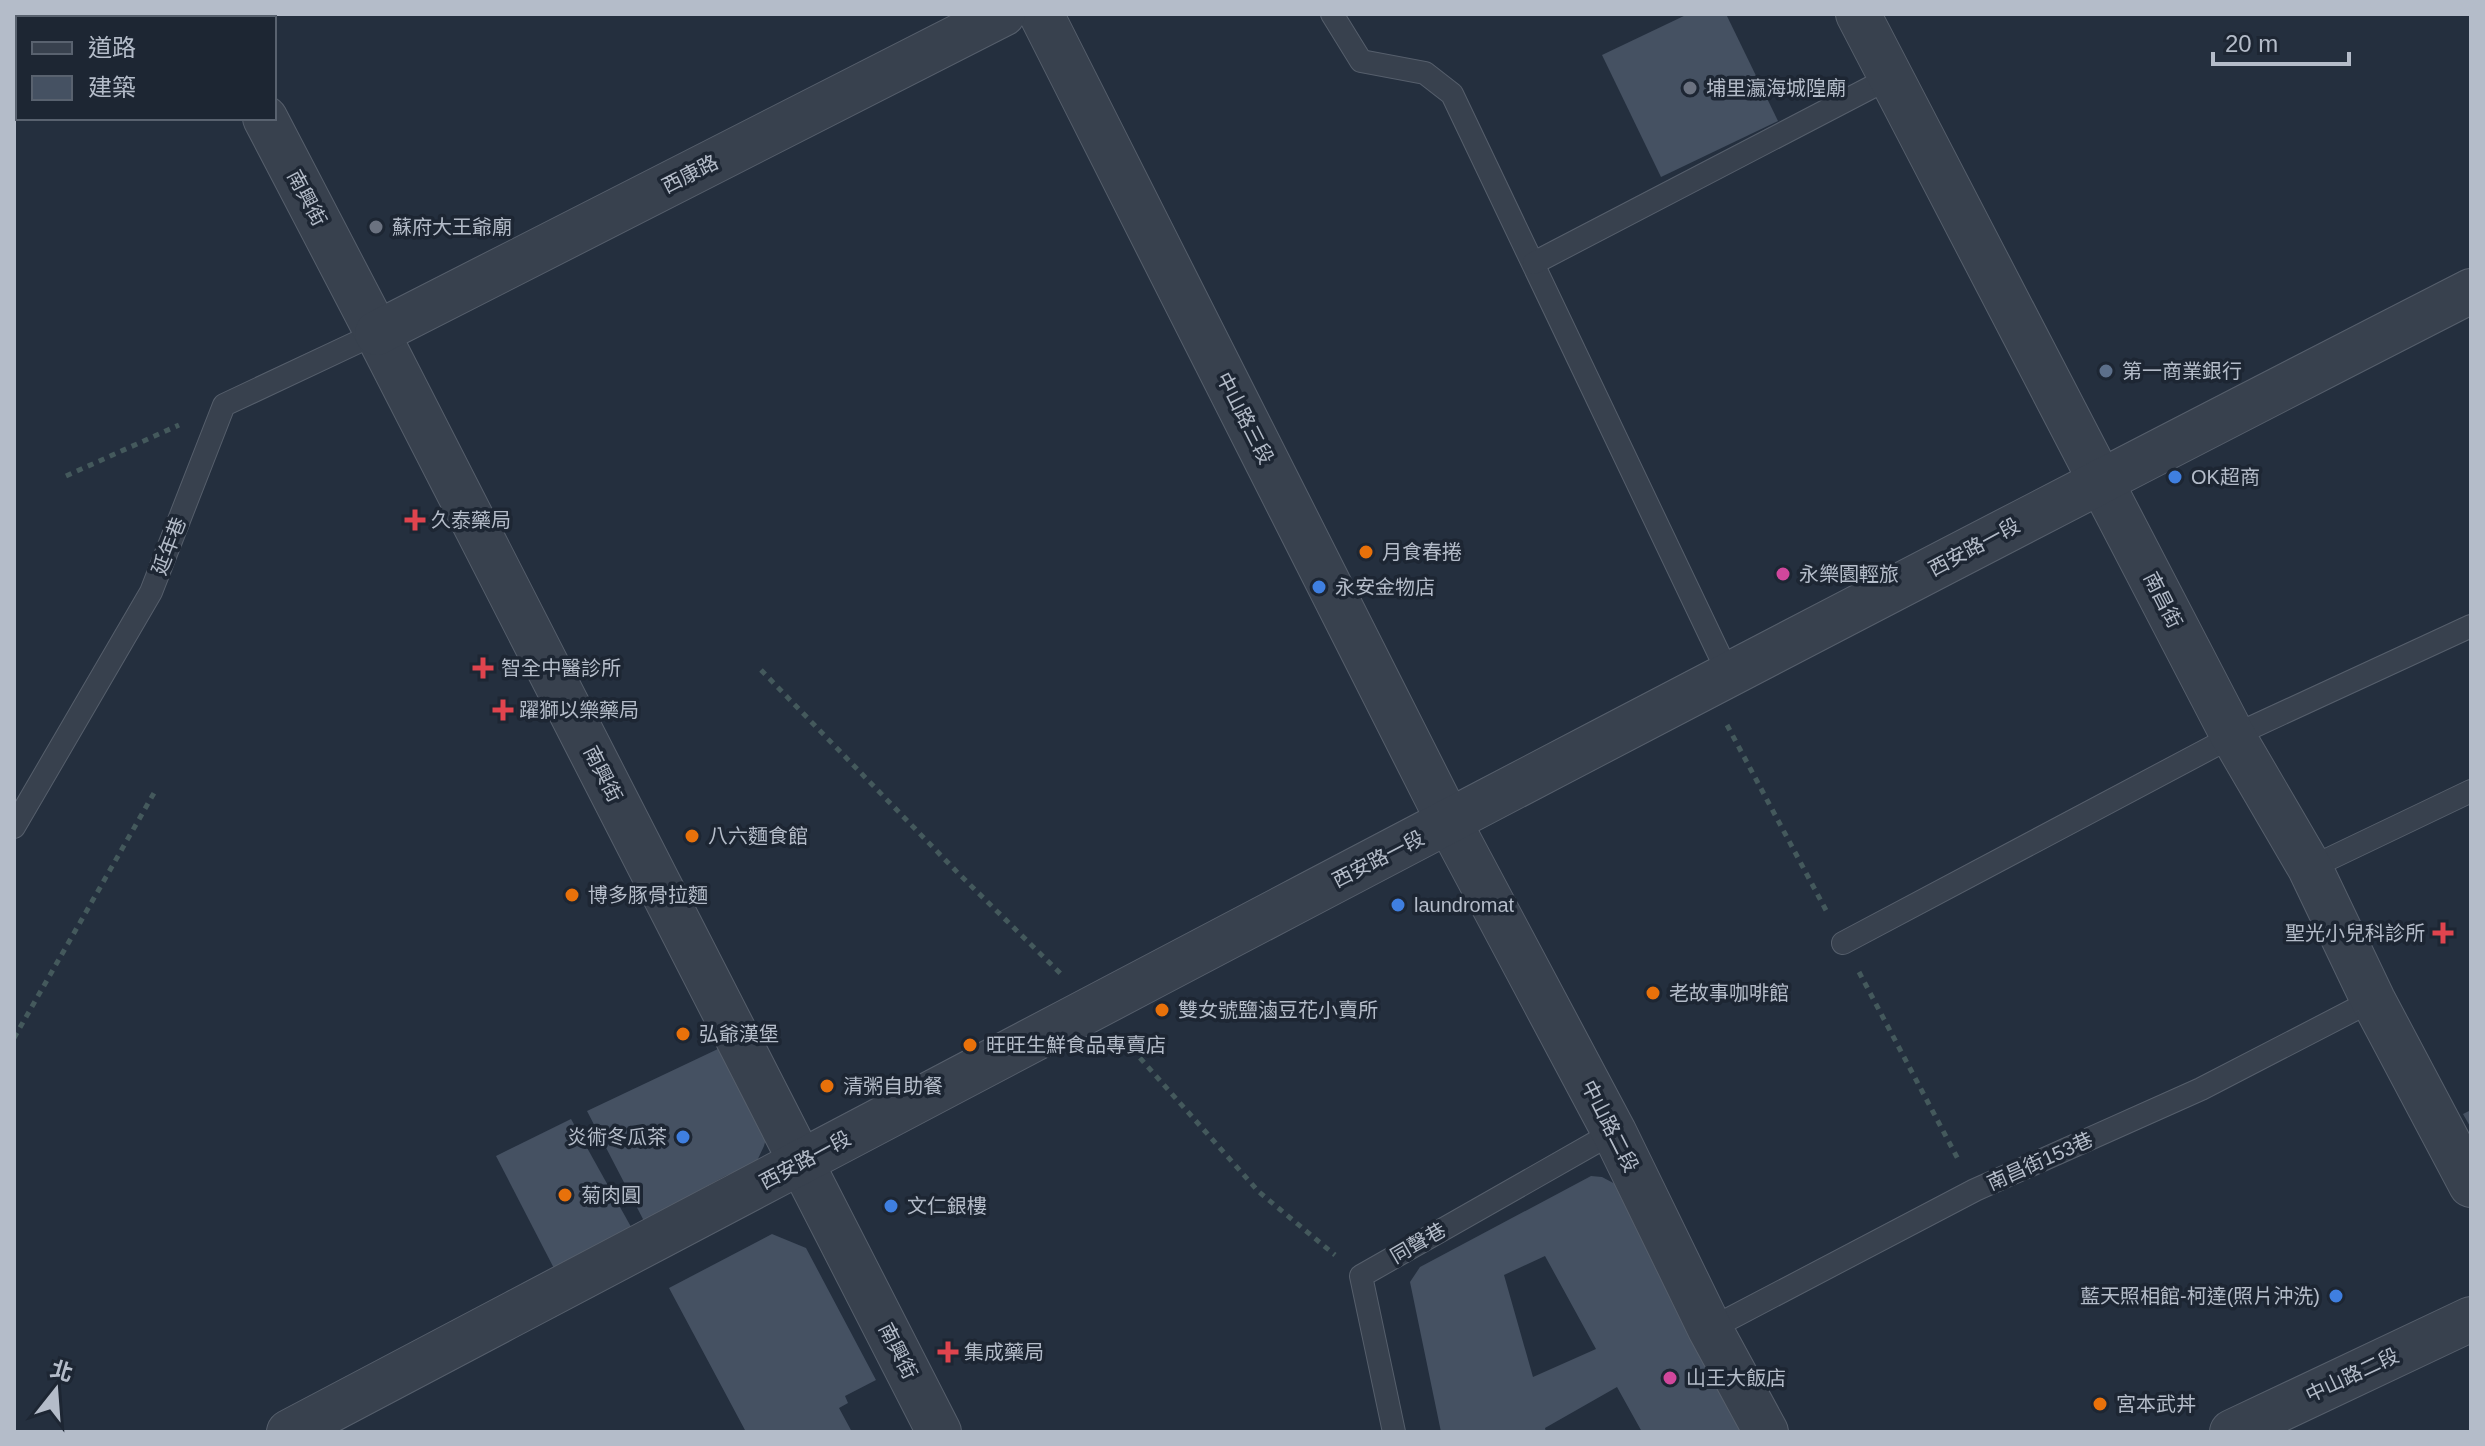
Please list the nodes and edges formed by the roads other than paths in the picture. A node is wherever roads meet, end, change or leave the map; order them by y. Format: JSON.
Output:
{"nodes":[{"id":1,"x":1003,"y":14,"type":"edge"},
{"id":2,"x":1041,"y":14,"type":"edge"},
{"id":3,"x":1332,"y":14,"type":"edge"},
{"id":4,"x":1858,"y":14,"type":"edge"},
{"id":5,"x":1891,"y":77,"type":"junction"},
{"id":6,"x":266,"y":120,"type":"edge"},
{"id":7,"x":1534,"y":263,"type":"junction"},
{"id":8,"x":2471,"y":291,"type":"edge"},
{"id":9,"x":377,"y":333,"type":"junction"},
{"id":10,"x":2101,"y":481,"type":"junction"},
{"id":11,"x":2471,"y":626,"type":"edge"},
{"id":12,"x":1729,"y":675,"type":"junction"},
{"id":13,"x":2233,"y":736,"type":"junction"},
{"id":14,"x":2471,"y":791,"type":"edge"},
{"id":15,"x":1449,"y":822,"type":"junction"},
{"id":16,"x":14,"y":827,"type":"edge"},
{"id":17,"x":2310,"y":868,"type":"junction"},
{"id":18,"x":1843,"y":943,"type":"dead end"},
{"id":19,"x":2373,"y":1000,"type":"junction"},
{"id":20,"x":1614,"y":1132,"type":"junction"},
{"id":21,"x":802,"y":1162,"type":"junction"},
{"id":22,"x":2471,"y":1185,"type":"edge"},
{"id":23,"x":2471,"y":1319,"type":"edge"},
{"id":24,"x":1710,"y":1329,"type":"junction"},
{"id":25,"x":289,"y":1432,"type":"edge"},
{"id":26,"x":939,"y":1432,"type":"edge"},
{"id":27,"x":1394,"y":1432,"type":"edge"},
{"id":28,"x":1766,"y":1432,"type":"edge"},
{"id":29,"x":2232,"y":1432,"type":"edge"}],
"edges":[{"from":1,"to":9,"type":"street","name":"西康路"},
{"from":2,"to":15,"type":"street","name":"中山路三段"},
{"from":3,"to":7,"type":"lane"},
{"from":4,"to":5,"type":"street","name":"南昌街"},
{"from":5,"to":7,"type":"lane"},
{"from":5,"to":10,"type":"street","name":"南昌街"},
{"from":6,"to":9,"type":"street","name":"南興街"},
{"from":7,"to":12,"type":"lane"},
{"from":8,"to":10,"type":"street","name":"西安路一段"},
{"from":9,"to":16,"type":"lane","name":"延年巷"},
{"from":9,"to":21,"type":"street","name":"南興街"},
{"from":10,"to":12,"type":"street","name":"西安路一段"},
{"from":10,"to":13,"type":"street","name":"南昌街"},
{"from":11,"to":13,"type":"lane"},
{"from":12,"to":15,"type":"street","name":"西安路一段"},
{"from":13,"to":17,"type":"street","name":"南昌街"},
{"from":13,"to":18,"type":"lane"},
{"from":14,"to":17,"type":"lane"},
{"from":15,"to":20,"type":"street","name":"中山路二段"},
{"from":15,"to":21,"type":"street","name":"西安路一段"},
{"from":17,"to":19,"type":"street","name":"南昌街"},
{"from":19,"to":22,"type":"street","name":"南昌街"},
{"from":19,"to":24,"type":"lane","name":"南昌街153巷"},
{"from":20,"to":24,"type":"street","name":"中山路二段"},
{"from":20,"to":27,"type":"lane","name":"同聲巷"},
{"from":21,"to":25,"type":"street","name":"西安路一段"},
{"from":21,"to":26,"type":"street","name":"南興街"},
{"from":23,"to":29,"type":"street","name":"中山路二段"},
{"from":24,"to":28,"type":"street","name":"中山路二段"}]}
